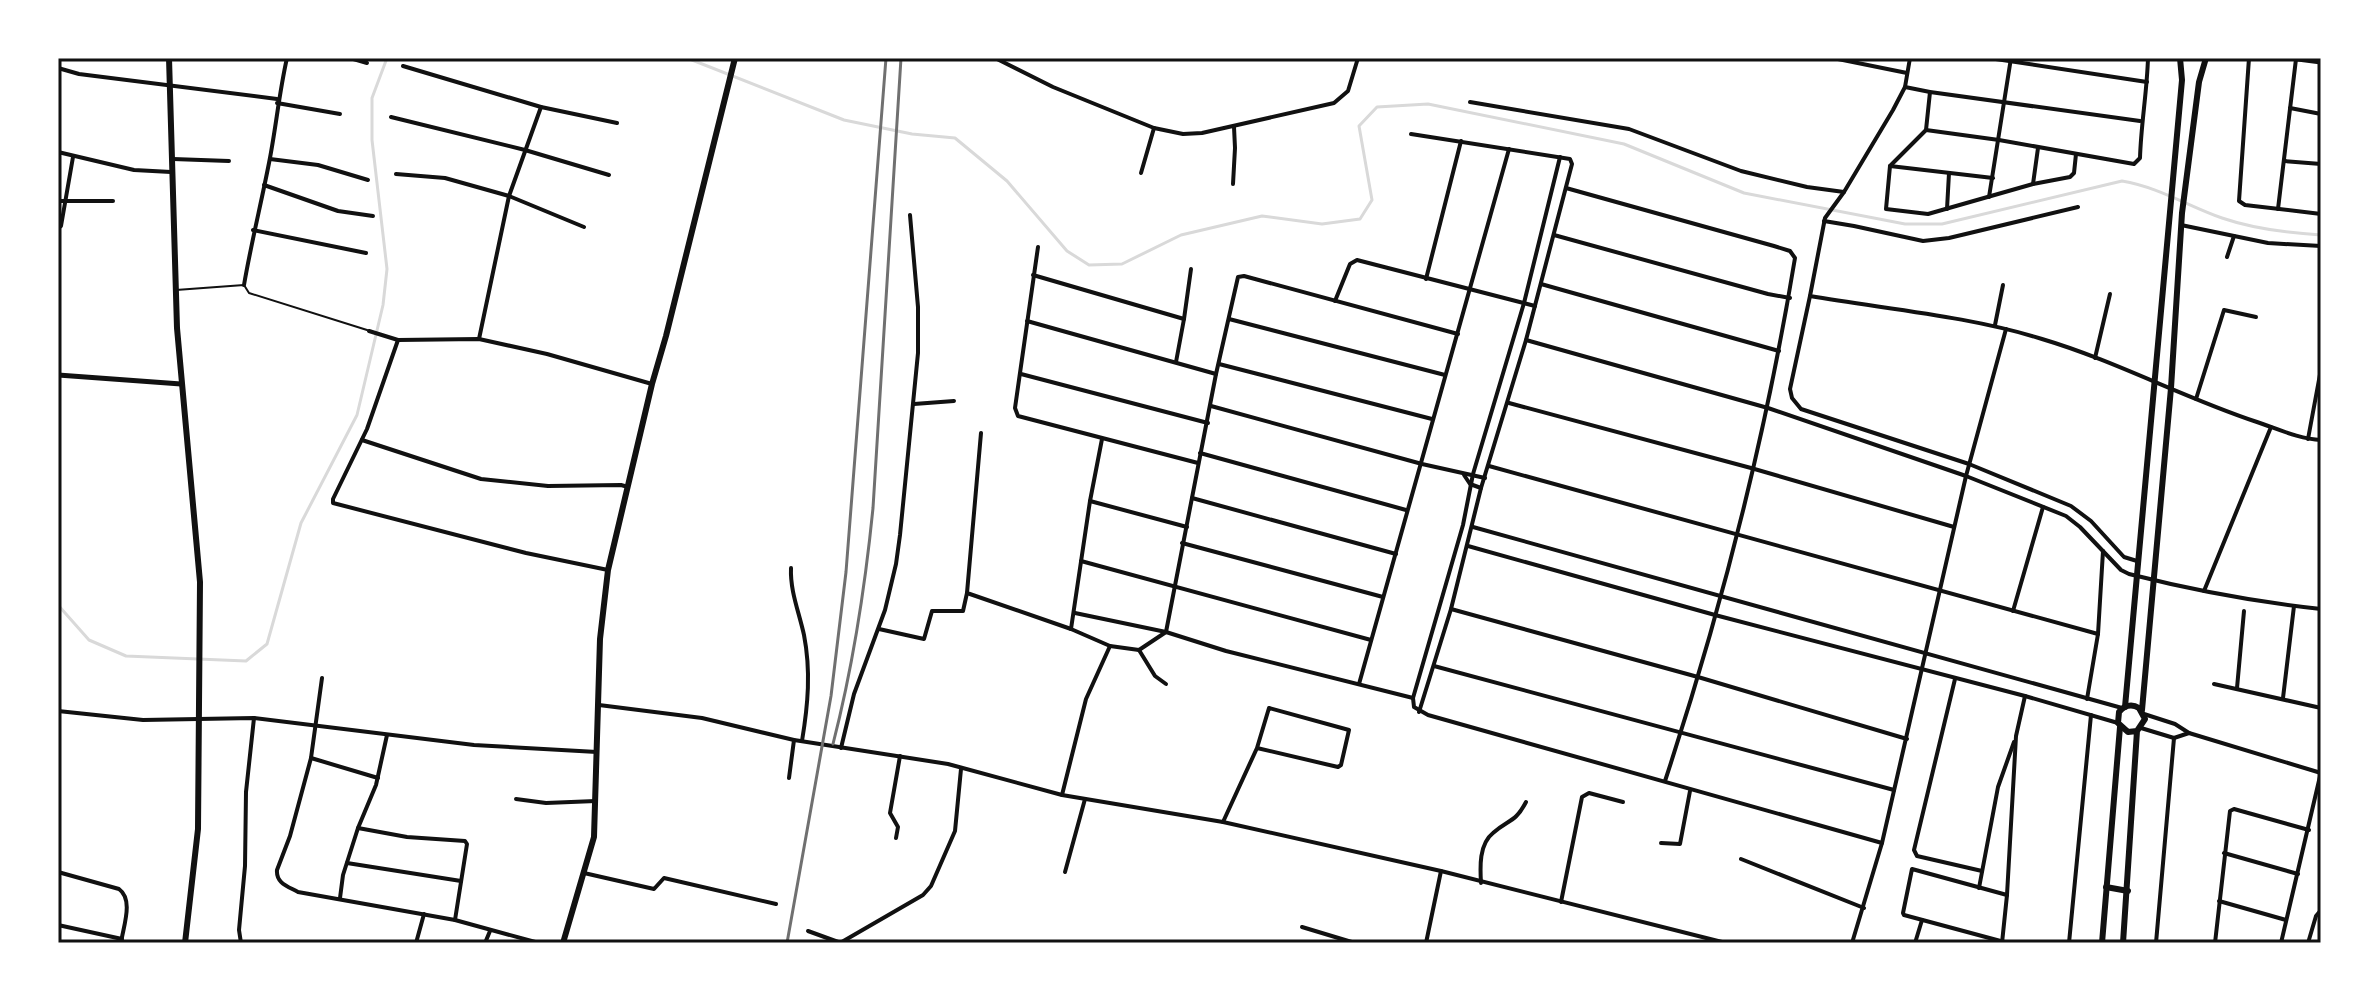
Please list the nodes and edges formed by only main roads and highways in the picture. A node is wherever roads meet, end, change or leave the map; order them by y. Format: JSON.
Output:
{"nodes":[{"id":1,"x":169,"y":58,"type":"edge"},
{"id":2,"x":2180,"y":58,"type":"edge"},
{"id":3,"x":2206,"y":58,"type":"edge"},
{"id":4,"x":735,"y":60,"type":"edge"},
{"id":5,"x":2162,"y":306,"type":"junction"},
{"id":6,"x":2176,"y":308,"type":"junction"},
{"id":7,"x":2123,"y":707,"type":"junction"},
{"id":8,"x":2143,"y":712,"type":"junction"},
{"id":9,"x":2119,"y":725,"type":"junction"},
{"id":10,"x":2139,"y":729,"type":"junction"},
{"id":11,"x":2106,"y":887,"type":"junction"},
{"id":12,"x":2128,"y":891,"type":"junction"},
{"id":13,"x":185,"y":943,"type":"edge"},
{"id":14,"x":563,"y":943,"type":"edge"},
{"id":15,"x":2102,"y":943,"type":"edge"},
{"id":16,"x":2123,"y":943,"type":"edge"}],
"edges":[{"from":1,"to":13,"type":"main road"},
{"from":2,"to":5,"type":"main road"},
{"from":3,"to":6,"type":"main road"},
{"from":4,"to":14,"type":"main road"},
{"from":5,"to":6,"type":"main road"},
{"from":5,"to":7,"type":"main road"},
{"from":6,"to":8,"type":"main road"},
{"from":7,"to":8,"type":"main road"},
{"from":7,"to":9,"type":"main road"},
{"from":8,"to":10,"type":"main road"},
{"from":9,"to":10,"type":"main road"},
{"from":9,"to":11,"type":"main road"},
{"from":10,"to":12,"type":"main road"},
{"from":11,"to":12,"type":"main road"},
{"from":11,"to":15,"type":"main road"},
{"from":12,"to":16,"type":"main road"}]}
